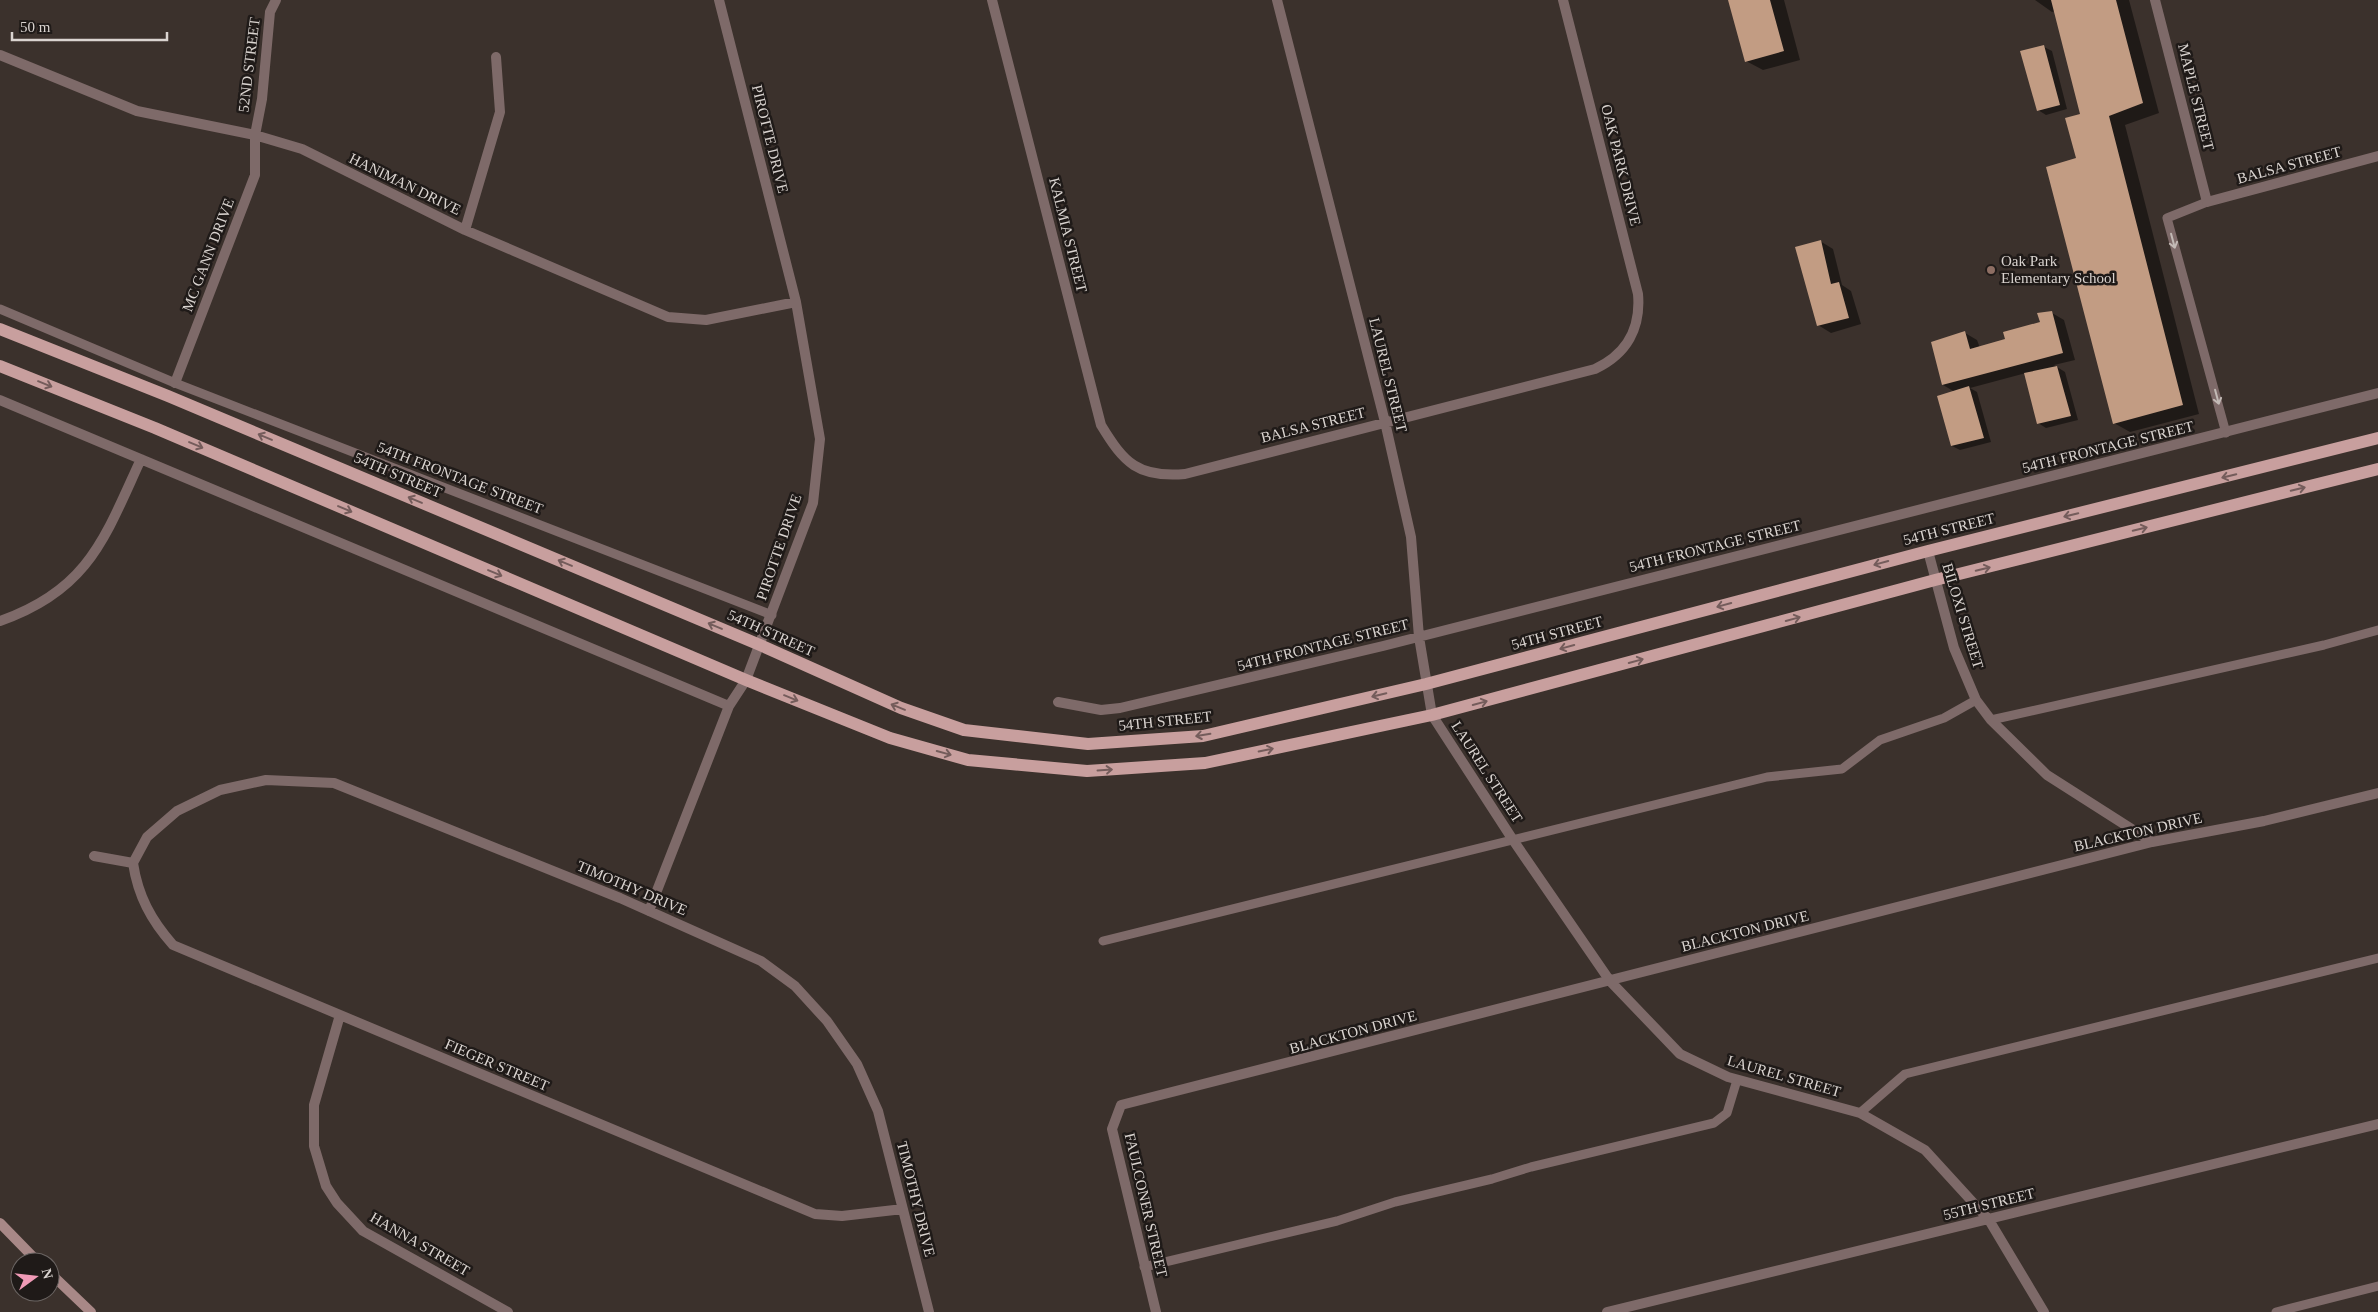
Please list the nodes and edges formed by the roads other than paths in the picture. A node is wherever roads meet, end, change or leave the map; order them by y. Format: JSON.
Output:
{"nodes":[{"id":1,"x":276,"y":0,"type":"edge"},
{"id":2,"x":719,"y":0,"type":"edge"},
{"id":3,"x":992,"y":0,"type":"edge"},
{"id":4,"x":1277,"y":0,"type":"edge"},
{"id":5,"x":1563,"y":0,"type":"edge"},
{"id":6,"x":2155,"y":0,"type":"edge"},
{"id":7,"x":0,"y":55,"type":"edge"},
{"id":8,"x":496,"y":57,"type":"dead end"},
{"id":9,"x":255,"y":135,"type":"junction"},
{"id":10,"x":2378,"y":156,"type":"edge"},
{"id":11,"x":2207,"y":202,"type":"junction"},
{"id":12,"x":465,"y":230,"type":"junction"},
{"id":13,"x":796,"y":302,"type":"junction"},
{"id":14,"x":0,"y":309,"type":"edge"},
{"id":15,"x":0,"y":329,"type":"edge"},
{"id":16,"x":1632,"y":337,"type":"joint"},
{"id":17,"x":0,"y":366,"type":"edge"},
{"id":18,"x":175,"y":383,"type":"junction"},
{"id":19,"x":2378,"y":393,"type":"edge"},
{"id":20,"x":0,"y":400,"type":"edge"},
{"id":21,"x":1385,"y":422,"type":"junction"},
{"id":22,"x":2226,"y":433,"type":"junction"},
{"id":23,"x":2378,"y":438,"type":"edge"},
{"id":24,"x":141,"y":459,"type":"junction"},
{"id":25,"x":1135,"y":467,"type":"joint"},
{"id":26,"x":2378,"y":469,"type":"edge"},
{"id":27,"x":1928,"y":551,"type":"junction"},
{"id":28,"x":1935,"y":580,"type":"junction"},
{"id":29,"x":772,"y":615,"type":"junction"},
{"id":30,"x":0,"y":621,"type":"edge"},
{"id":31,"x":2378,"y":630,"type":"edge"},
{"id":32,"x":1419,"y":637,"type":"junction"},
{"id":33,"x":760,"y":645,"type":"junction"},
{"id":34,"x":746,"y":680,"type":"junction"},
{"id":35,"x":1426,"y":684,"type":"junction"},
{"id":36,"x":1976,"y":700,"type":"junction"},
{"id":37,"x":1058,"y":702,"type":"dead end"},
{"id":38,"x":729,"y":706,"type":"junction"},
{"id":39,"x":1432,"y":715,"type":"junction"},
{"id":40,"x":1991,"y":720,"type":"junction"},
{"id":41,"x":2378,"y":793,"type":"edge"},
{"id":42,"x":1513,"y":840,"type":"junction"},
{"id":43,"x":2152,"y":842,"type":"junction"},
{"id":44,"x":94,"y":856,"type":"dead end"},
{"id":45,"x":133,"y":863,"type":"junction"},
{"id":46,"x":649,"y":911,"type":"junction"},
{"id":47,"x":1104,"y":941,"type":"dead end"},
{"id":48,"x":2378,"y":958,"type":"edge"},
{"id":49,"x":1610,"y":981,"type":"junction"},
{"id":50,"x":340,"y":1016,"type":"junction"},
{"id":51,"x":1737,"y":1080,"type":"junction"},
{"id":52,"x":1121,"y":1105,"type":"joint"},
{"id":53,"x":1860,"y":1113,"type":"junction"},
{"id":54,"x":2378,"y":1124,"type":"edge"},
{"id":55,"x":903,"y":1209,"type":"junction"},
{"id":56,"x":1989,"y":1220,"type":"junction"},
{"id":57,"x":0,"y":1223,"type":"edge"},
{"id":58,"x":28,"y":1252,"type":"edge"},
{"id":59,"x":1144,"y":1267,"type":"junction"},
{"id":60,"x":60,"y":1283,"type":"edge"},
{"id":61,"x":2378,"y":1286,"type":"edge"},
{"id":62,"x":91,"y":1312,"type":"edge"},
{"id":63,"x":508,"y":1312,"type":"edge"},
{"id":64,"x":929,"y":1312,"type":"edge"},
{"id":65,"x":1156,"y":1312,"type":"edge"},
{"id":66,"x":1607,"y":1312,"type":"edge"},
{"id":67,"x":2044,"y":1312,"type":"edge"},
{"id":68,"x":2276,"y":1312,"type":"edge"}],
"edges":[{"from":1,"to":9,"type":"street","name":"52ND STREET"},
{"from":2,"to":13,"type":"street","name":"PIROTTE DRIVE"},
{"from":3,"to":25,"type":"street","name":"KALMIA STREET"},
{"from":4,"to":21,"type":"street","name":"LAUREL STREET"},
{"from":5,"to":16,"type":"street","name":"OAK PARK DRIVE"},
{"from":6,"to":11,"type":"street","name":"MAPLE STREET"},
{"from":7,"to":9,"type":"street","name":"HANIMAN DRIVE"},
{"from":8,"to":12,"type":"street"},
{"from":9,"to":12,"type":"street","name":"HANIMAN DRIVE"},
{"from":9,"to":18,"type":"street","name":"MC GANN DRIVE"},
{"from":10,"to":11,"type":"street","name":"BALSA STREET"},
{"from":11,"to":22,"type":"lane","one_way":true},
{"from":12,"to":13,"type":"street","name":"HANIMAN DRIVE"},
{"from":13,"to":29,"type":"street","name":"PIROTTE DRIVE"},
{"from":14,"to":18,"type":"lane","name":"54TH FRONTAGE STREET"},
{"from":33,"to":15,"type":"main road","name":"54TH STREET","one_way":true},
{"from":16,"to":21,"type":"street","name":"BALSA STREET"},
{"from":17,"to":34,"type":"main road","one_way":true},
{"from":18,"to":29,"type":"lane","name":"54TH FRONTAGE STREET"},
{"from":19,"to":22,"type":"street","name":"54TH FRONTAGE STREET"},
{"from":20,"to":24,"type":"street"},
{"from":21,"to":25,"type":"street","name":"BALSA STREET"},
{"from":21,"to":32,"type":"street","name":"LAUREL STREET"},
{"from":22,"to":32,"type":"street","name":"54TH FRONTAGE STREET"},
{"from":23,"to":27,"type":"main road","name":"54TH STREET","one_way":true},
{"from":24,"to":30,"type":"street"},
{"from":24,"to":38,"type":"street"},
{"from":28,"to":26,"type":"main road","one_way":true},
{"from":27,"to":28,"type":"street","name":"BILOXI STREET"},
{"from":27,"to":35,"type":"main road","name":"54TH STREET","one_way":true},
{"from":28,"to":36,"type":"street","name":"BILOXI STREET"},
{"from":39,"to":28,"type":"main road","one_way":true},
{"from":29,"to":33,"type":"street","name":"PIROTTE DRIVE"},
{"from":31,"to":40,"type":"lane"},
{"from":32,"to":35,"type":"street","name":"LAUREL STREET"},
{"from":32,"to":37,"type":"street","name":"54TH FRONTAGE STREET"},
{"from":33,"to":34,"type":"street","name":"PIROTTE DRIVE"},
{"from":35,"to":33,"type":"main road","name":"54TH STREET","one_way":true},
{"from":34,"to":38,"type":"street","name":"PIROTTE DRIVE"},
{"from":34,"to":39,"type":"main road","one_way":true},
{"from":35,"to":39,"type":"street","name":"LAUREL STREET"},
{"from":36,"to":40,"type":"street","name":"BILOXI STREET"},
{"from":36,"to":42,"type":"lane"},
{"from":38,"to":46,"type":"street","name":"PIROTTE DRIVE"},
{"from":39,"to":42,"type":"street","name":"LAUREL STREET"},
{"from":40,"to":43,"type":"street","name":"BILOXI STREET"},
{"from":41,"to":43,"type":"street","name":"BLACKTON DRIVE"},
{"from":42,"to":47,"type":"lane"},
{"from":42,"to":49,"type":"street","name":"LAUREL STREET"},
{"from":43,"to":49,"type":"street","name":"BLACKTON DRIVE"},
{"from":44,"to":45,"type":"street"},
{"from":45,"to":46,"type":"street","name":"TIMOTHY DRIVE"},
{"from":45,"to":50,"type":"street","name":"FIEGER STREET"},
{"from":46,"to":55,"type":"street","name":"TIMOTHY DRIVE"},
{"from":48,"to":53,"type":"lane"},
{"from":49,"to":51,"type":"street","name":"LAUREL STREET"},
{"from":49,"to":52,"type":"street","name":"BLACKTON DRIVE"},
{"from":50,"to":55,"type":"street","name":"FIEGER STREET"},
{"from":50,"to":63,"type":"street","name":"HANNA STREET"},
{"from":51,"to":53,"type":"street","name":"LAUREL STREET"},
{"from":51,"to":59,"type":"lane"},
{"from":52,"to":59,"type":"street","name":"FAULCONER STREET"},
{"from":53,"to":56,"type":"street","name":"LAUREL STREET"},
{"from":54,"to":56,"type":"street","name":"55TH STREET"},
{"from":55,"to":64,"type":"street","name":"TIMOTHY DRIVE"},
{"from":56,"to":66,"type":"street","name":"55TH STREET"},
{"from":56,"to":67,"type":"street","name":"LAUREL STREET"},
{"from":57,"to":58,"type":"street"},
{"from":59,"to":65,"type":"street","name":"FAULCONER STREET"},
{"from":60,"to":62,"type":"street"},
{"from":61,"to":68,"type":"lane"}]}
